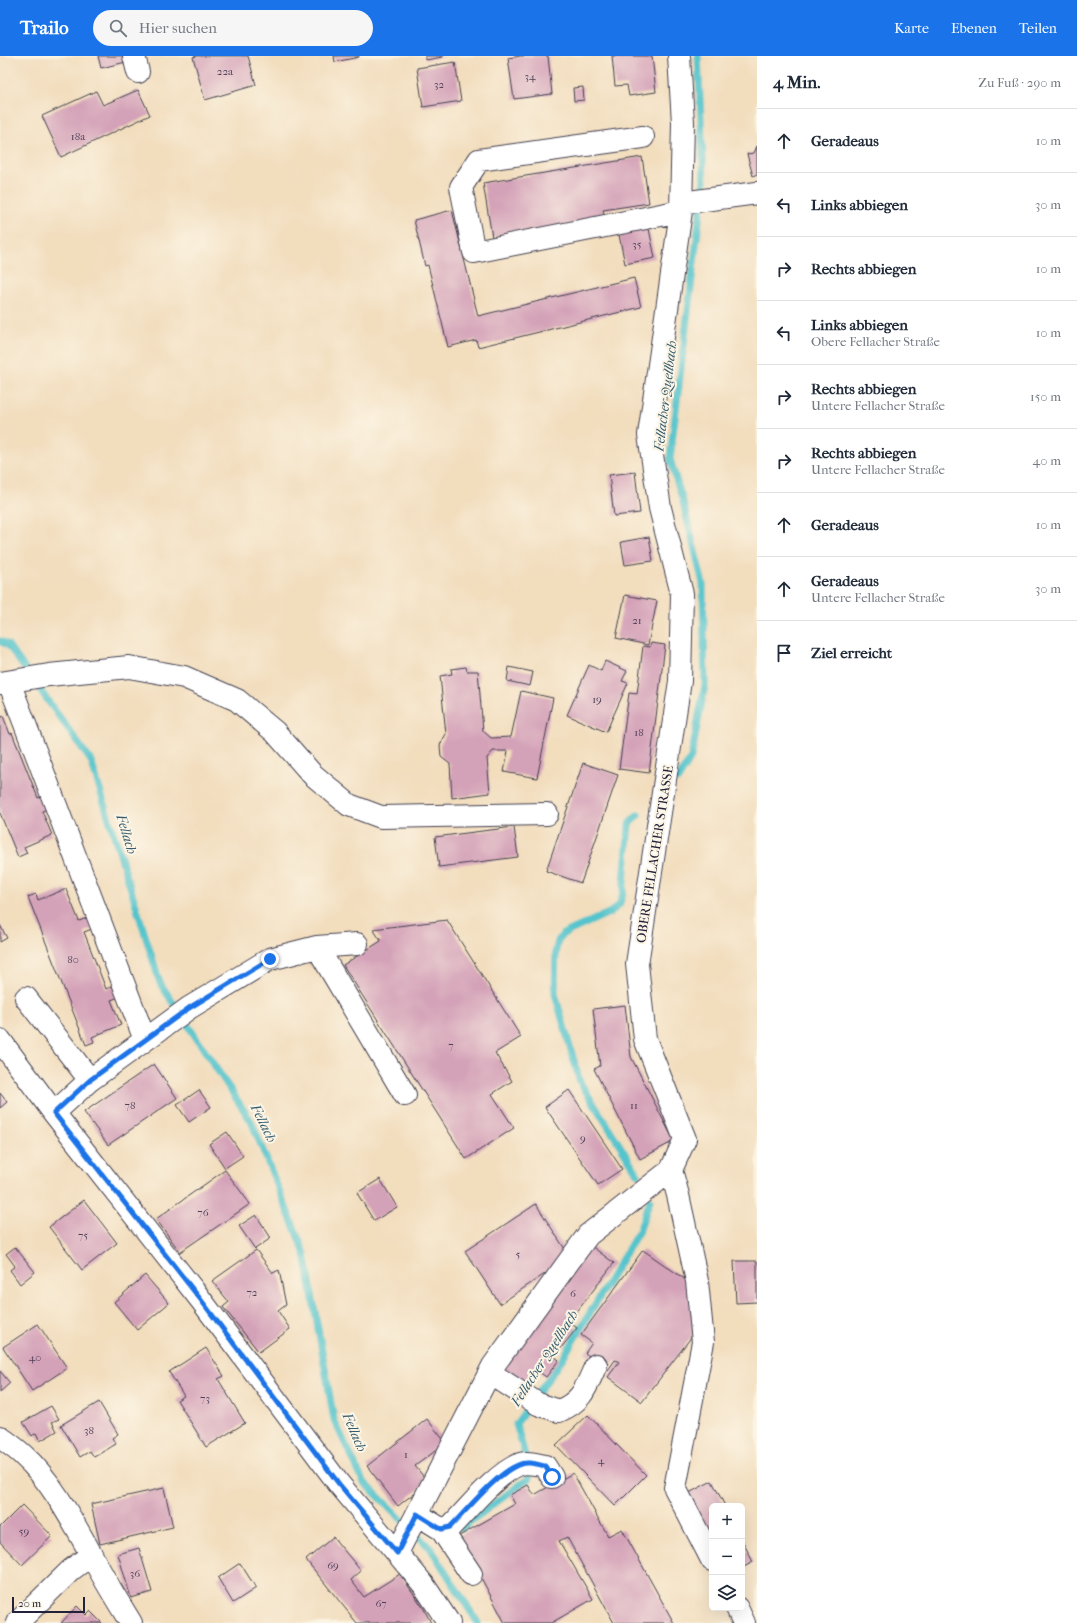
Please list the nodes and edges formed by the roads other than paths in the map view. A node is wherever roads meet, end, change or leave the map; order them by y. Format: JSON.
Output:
{"nodes":[{"id":1,"x":679,"y":56,"type":"edge"},
{"id":2,"x":643,"y":137,"type":"dead end"},
{"id":3,"x":757,"y":193,"type":"edge"},
{"id":4,"x":685,"y":205,"type":"junction"},
{"id":5,"x":9,"y":682,"type":"edge"},
{"id":6,"x":547,"y":814,"type":"dead end"},
{"id":7,"x":356,"y":944,"type":"dead end"},
{"id":8,"x":317,"y":947,"type":"junction"},
{"id":9,"x":26,"y":998,"type":"dead end"},
{"id":10,"x":153,"y":1034,"type":"junction"},
{"id":11,"x":0,"y":1040,"type":"edge"},
{"id":12,"x":90,"y":1080,"type":"junction"},
{"id":13,"x":405,"y":1094,"type":"dead end"},
{"id":14,"x":54,"y":1113,"type":"junction"},
{"id":15,"x":671,"y":1170,"type":"junction"},
{"id":16,"x":596,"y":1364,"type":"dead end"},
{"id":17,"x":490,"y":1373,"type":"junction"},
{"id":18,"x":0,"y":1436,"type":"edge"},
{"id":19,"x":552,"y":1477,"type":"dead end"},
{"id":20,"x":413,"y":1522,"type":"junction"},
{"id":21,"x":441,"y":1529,"type":"junction"},
{"id":22,"x":397,"y":1553,"type":"junction"},
{"id":23,"x":709,"y":1554,"type":"edge"},
{"id":24,"x":91,"y":1555,"type":"junction"},
{"id":25,"x":471,"y":1574,"type":"dead end"},
{"id":26,"x":738,"y":1611,"type":"edge"},
{"id":27,"x":17,"y":1623,"type":"edge"},
{"id":28,"x":131,"y":1623,"type":"edge"},
{"id":29,"x":449,"y":1623,"type":"edge"},
{"id":30,"x":744,"y":1623,"type":"edge"}],
"edges":[{"from":1,"to":4,"type":"street","name":"OBERE FELLACHER STRASSE"},
{"from":2,"to":4,"type":"street"},
{"from":3,"to":4,"type":"street"},
{"from":4,"to":15,"type":"street","name":"OBERE FELLACHER STRASSE"},
{"from":5,"to":6,"type":"street"},
{"from":5,"to":10,"type":"street"},
{"from":7,"to":8,"type":"street"},
{"from":8,"to":10,"type":"street"},
{"from":8,"to":13,"type":"street"},
{"from":9,"to":12,"type":"street"},
{"from":10,"to":12,"type":"street"},
{"from":11,"to":14,"type":"street"},
{"from":12,"to":14,"type":"street"},
{"from":14,"to":22,"type":"street"},
{"from":15,"to":17,"type":"street","name":"OBERE FELLACHER STRASSE"},
{"from":15,"to":23,"type":"street"},
{"from":16,"to":17,"type":"street"},
{"from":17,"to":20,"type":"street","name":"OBERE FELLACHER STRASSE"},
{"from":18,"to":24,"type":"street"},
{"from":19,"to":21,"type":"street"},
{"from":20,"to":21,"type":"street"},
{"from":20,"to":22,"type":"street","name":"OBERE FELLACHER STRASSE"},
{"from":21,"to":25,"type":"street"},
{"from":22,"to":29,"type":"street"},
{"from":24,"to":27,"type":"street"},
{"from":24,"to":28,"type":"street"},
{"from":26,"to":30,"type":"street"}]}
